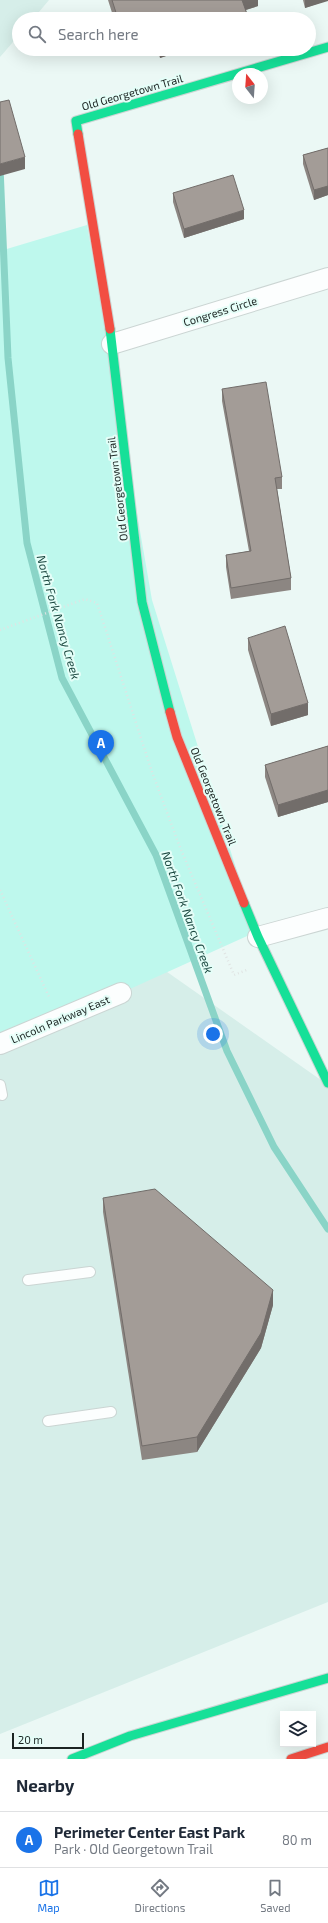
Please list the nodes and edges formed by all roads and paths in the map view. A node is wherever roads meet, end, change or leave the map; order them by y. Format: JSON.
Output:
{"nodes":[{"id":1,"x":328,"y":47,"type":"edge"},
{"id":2,"x":316,"y":51,"type":"edge"},
{"id":3,"x":297,"y":56,"type":"edge"},
{"id":4,"x":328,"y":278,"type":"edge"},
{"id":5,"x":112,"y":344,"type":"junction"},
{"id":6,"x":0,"y":630,"type":"edge"},
{"id":7,"x":0,"y":890,"type":"edge"},
{"id":8,"x":328,"y":918,"type":"edge"},
{"id":9,"x":258,"y":937,"type":"junction"},
{"id":10,"x":234,"y":975,"type":"dead end"},
{"id":11,"x":121,"y":993,"type":"dead end"},
{"id":12,"x":59,"y":1019,"type":"junction"},
{"id":13,"x":0,"y":1044,"type":"edge"},
{"id":14,"x":328,"y":1083,"type":"edge"},
{"id":15,"x":0,"y":1084,"type":"edge"},
{"id":16,"x":2,"y":1095,"type":"dead end"},
{"id":17,"x":90,"y":1272,"type":"dead end"},
{"id":18,"x":28,"y":1280,"type":"dead end"},
{"id":19,"x":111,"y":1412,"type":"dead end"},
{"id":20,"x":48,"y":1421,"type":"dead end"},
{"id":21,"x":328,"y":1678,"type":"edge"},
{"id":22,"x":328,"y":1747,"type":"edge"},
{"id":23,"x":72,"y":1759,"type":"edge"},
{"id":24,"x":291,"y":1759,"type":"edge"}],
"edges":[{"from":1,"to":2,"type":"main road","name":"Old Georgetown Trail"},
{"from":3,"to":5,"type":"main road","name":"Old Georgetown Trail"},
{"from":4,"to":5,"type":"street","name":"Congress Circle"},
{"from":5,"to":9,"type":"main road","name":"Old Georgetown Trail"},
{"from":6,"to":10,"type":"path"},
{"from":7,"to":12,"type":"path"},
{"from":8,"to":9,"type":"street"},
{"from":9,"to":14,"type":"main road","name":"Old Georgetown Trail"},
{"from":11,"to":12,"type":"street","name":"Lincoln Parkway East"},
{"from":12,"to":13,"type":"street","name":"Lincoln Parkway East"},
{"from":15,"to":16,"type":"lane"},
{"from":17,"to":18,"type":"lane"},
{"from":19,"to":20,"type":"lane"},
{"from":21,"to":23,"type":"main road"},
{"from":22,"to":24,"type":"main road"}]}
